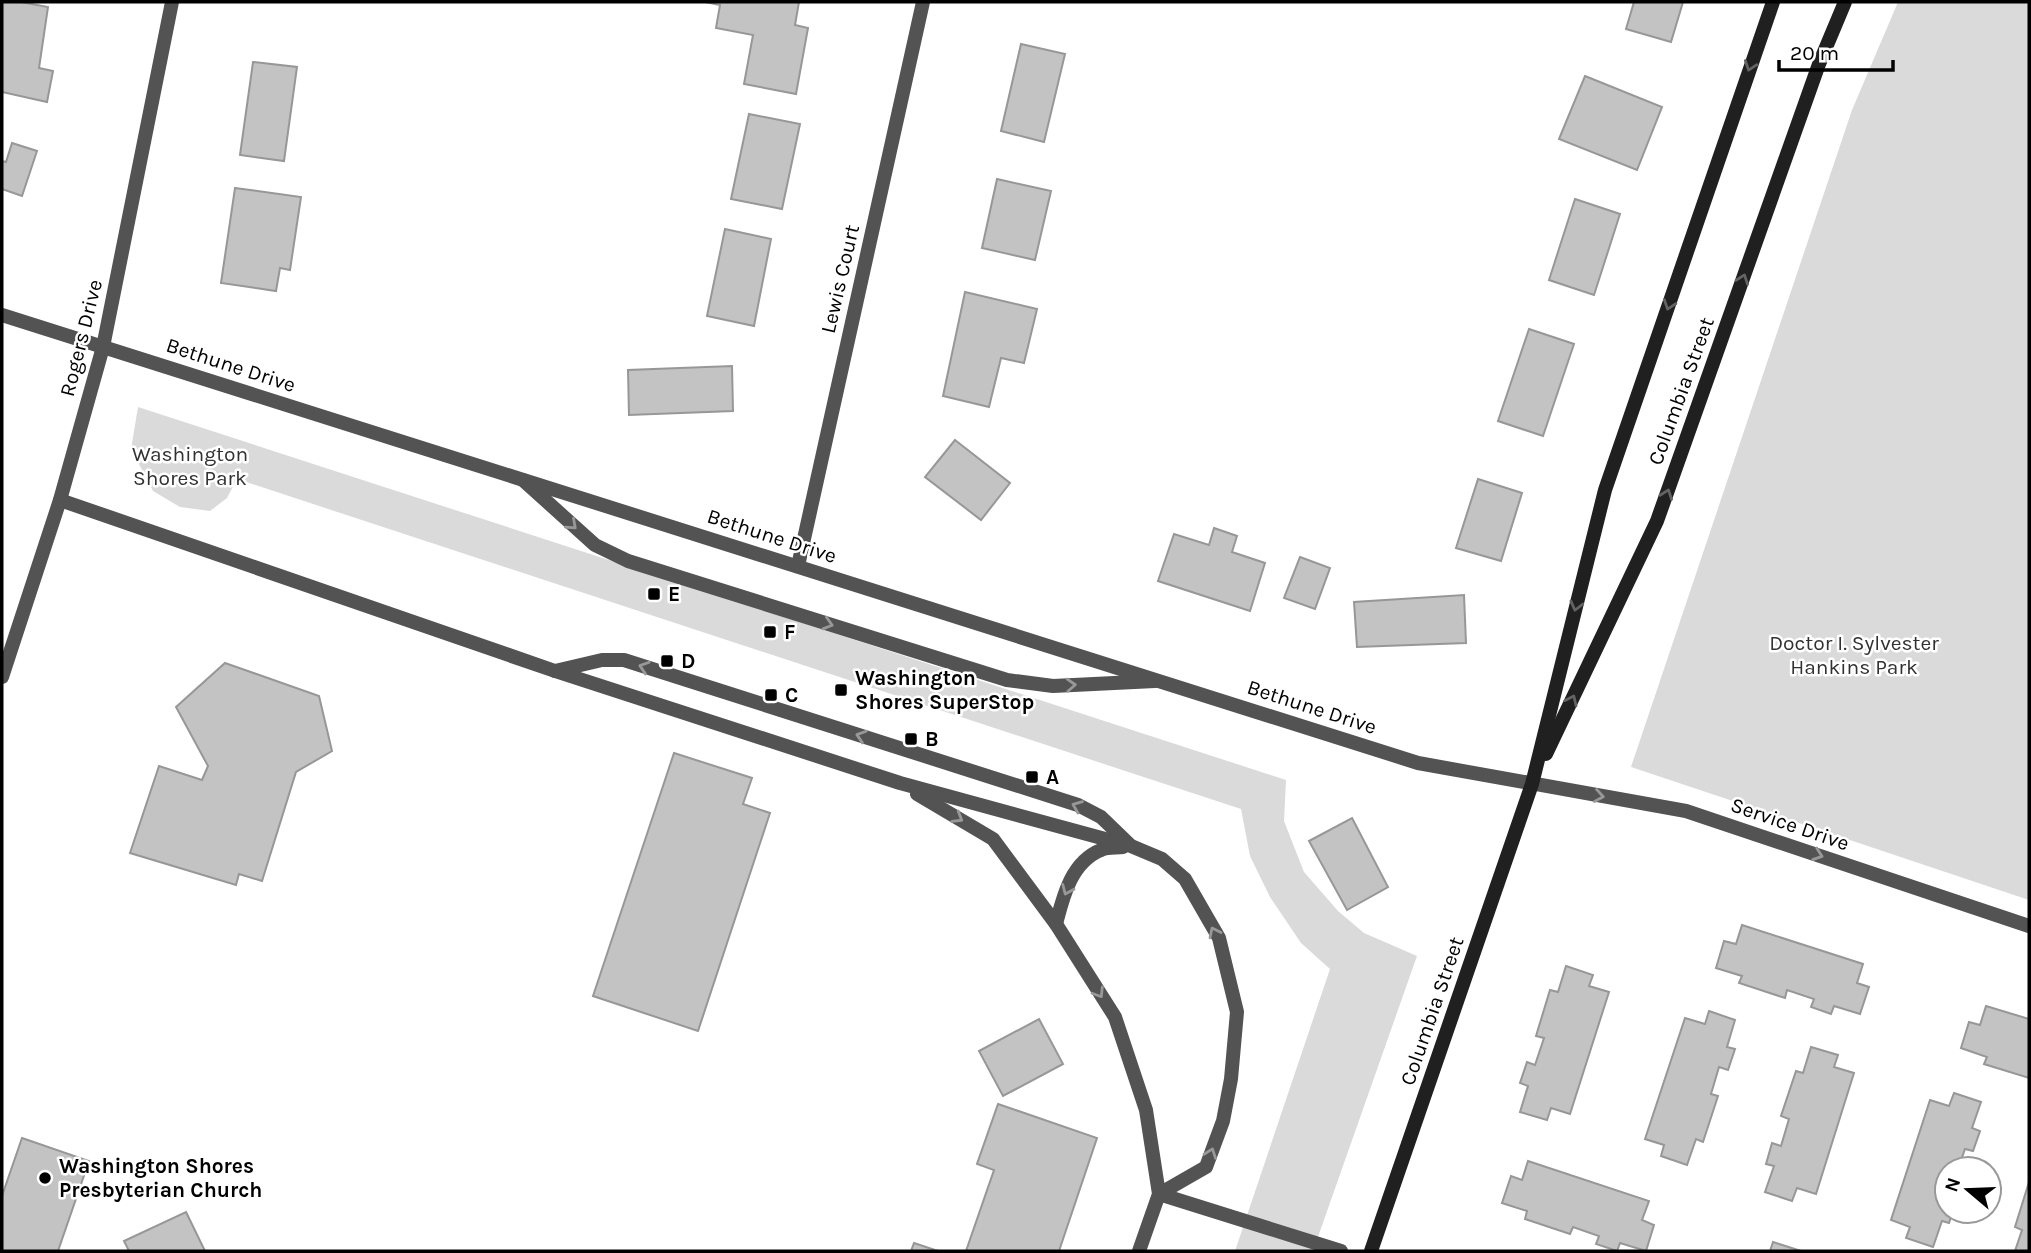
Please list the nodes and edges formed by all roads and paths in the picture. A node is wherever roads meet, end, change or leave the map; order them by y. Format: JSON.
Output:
{"nodes":[{"id":1,"x":172,"y":2,"type":"edge"},
{"id":2,"x":923,"y":2,"type":"edge"},
{"id":3,"x":1773,"y":2,"type":"edge"},
{"id":4,"x":1845,"y":2,"type":"edge"},
{"id":5,"x":2,"y":315,"type":"edge"},
{"id":6,"x":103,"y":347,"type":"junction"},
{"id":7,"x":522,"y":479,"type":"junction"},
{"id":8,"x":60,"y":500,"type":"junction"},
{"id":9,"x":798,"y":566,"type":"junction"},
{"id":10,"x":555,"y":671,"type":"junction"},
{"id":11,"x":2,"y":677,"type":"edge"},
{"id":12,"x":1158,"y":680,"type":"junction"},
{"id":13,"x":900,"y":783,"type":"junction"},
{"id":14,"x":1532,"y":784,"type":"junction"},
{"id":15,"x":1131,"y":846,"type":"junction"},
{"id":16,"x":1056,"y":924,"type":"junction"},
{"id":17,"x":2029,"y":926,"type":"edge"},
{"id":18,"x":1159,"y":1194,"type":"junction"},
{"id":19,"x":1139,"y":1251,"type":"edge"},
{"id":20,"x":1341,"y":1251,"type":"edge"},
{"id":21,"x":1371,"y":1251,"type":"edge"}],
"edges":[{"from":1,"to":6,"type":"street","name":"Rogers Drive"},
{"from":2,"to":9,"type":"street","name":"Lewis Court"},
{"from":3,"to":14,"type":"street","name":"Columbia Street","one_way":true},
{"from":14,"to":4,"type":"street","name":"Columbia Street","one_way":true},
{"from":5,"to":6,"type":"street","name":"Bethune Drive"},
{"from":6,"to":7,"type":"street","name":"Bethune Drive"},
{"from":6,"to":8,"type":"street","name":"Rogers Drive"},
{"from":7,"to":9,"type":"street","name":"Bethune Drive"},
{"from":7,"to":12,"type":"street","one_way":true},
{"from":8,"to":10,"type":"street"},
{"from":8,"to":11,"type":"street","name":"Rogers Drive"},
{"from":9,"to":12,"type":"street","name":"Bethune Drive"},
{"from":10,"to":13,"type":"street"},
{"from":15,"to":10,"type":"street","one_way":true},
{"from":12,"to":14,"type":"street","name":"Bethune Drive"},
{"from":13,"to":15,"type":"street"},
{"from":13,"to":16,"type":"street","one_way":true},
{"from":14,"to":17,"type":"street","name":"Service Drive","one_way":true},
{"from":14,"to":21,"type":"street","name":"Columbia Street"},
{"from":15,"to":16,"type":"street","one_way":true},
{"from":18,"to":15,"type":"street","one_way":true},
{"from":16,"to":18,"type":"street","one_way":true},
{"from":18,"to":19,"type":"street"},
{"from":18,"to":20,"type":"street"}]}
